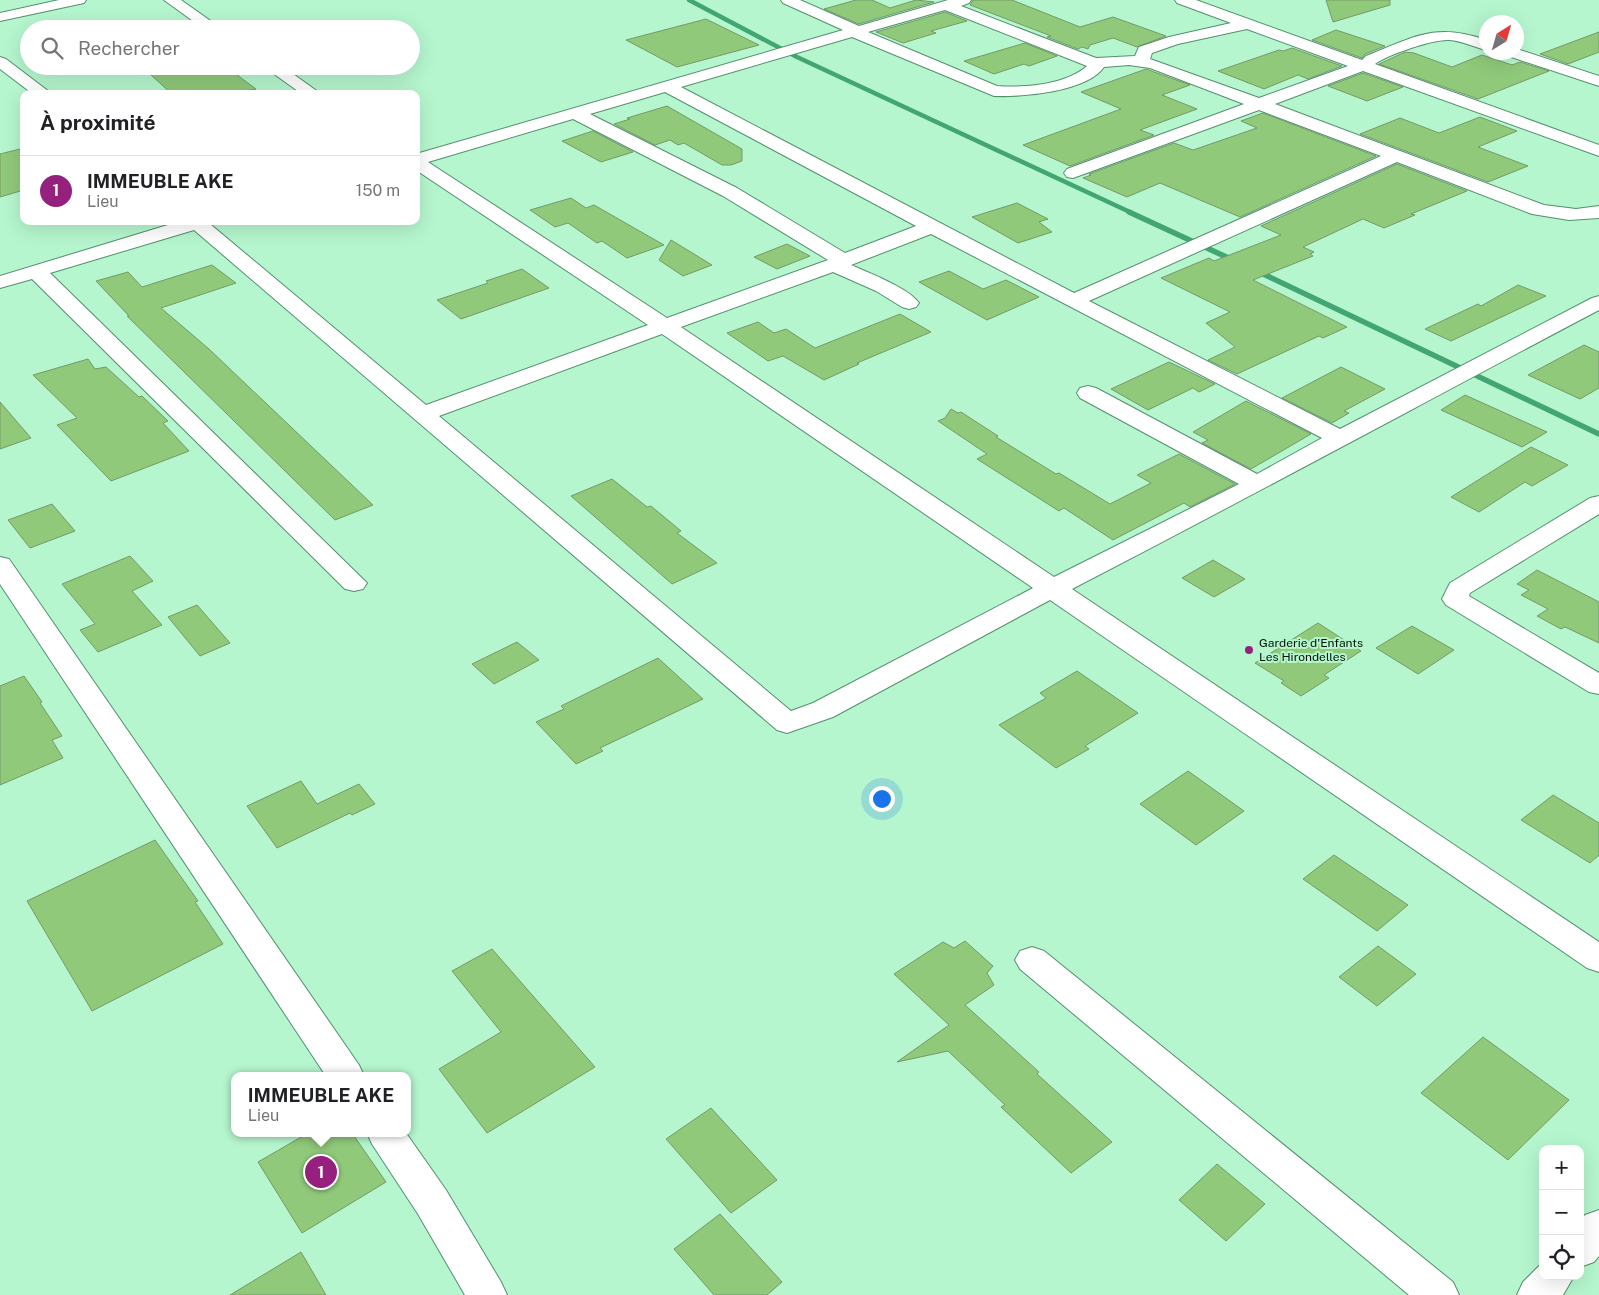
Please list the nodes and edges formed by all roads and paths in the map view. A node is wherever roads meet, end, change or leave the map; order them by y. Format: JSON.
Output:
{"nodes":[{"id":1,"x":79,"y":0,"type":"edge"},
{"id":2,"x":172,"y":0,"type":"edge"},
{"id":3,"x":788,"y":0,"type":"edge"},
{"id":4,"x":964,"y":0,"type":"edge"},
{"id":5,"x":1182,"y":0,"type":"edge"},
{"id":6,"x":946,"y":5,"type":"junction"},
{"id":7,"x":1,"y":16,"type":"edge"},
{"id":8,"x":202,"y":20,"type":"edge"},
{"id":9,"x":1248,"y":24,"type":"junction"},
{"id":10,"x":854,"y":30,"type":"junction"},
{"id":11,"x":1479,"y":42,"type":"edge"},
{"id":12,"x":1524,"y":56,"type":"edge"},
{"id":13,"x":1141,"y":61,"type":"junction"},
{"id":14,"x":0,"y":62,"type":"edge"},
{"id":15,"x":1094,"y":63,"type":"junction"},
{"id":16,"x":1365,"y":65,"type":"junction"},
{"id":17,"x":284,"y":75,"type":"edge"},
{"id":18,"x":1599,"y":81,"type":"edge"},
{"id":19,"x":668,"y":87,"type":"junction"},
{"id":20,"x":38,"y":90,"type":"edge"},
{"id":21,"x":307,"y":90,"type":"edge"},
{"id":22,"x":1260,"y":103,"type":"junction"},
{"id":23,"x":576,"y":114,"type":"junction"},
{"id":24,"x":1599,"y":150,"type":"edge"},
{"id":25,"x":1396,"y":156,"type":"junction"},
{"id":26,"x":420,"y":160,"type":"edge"},
{"id":27,"x":420,"y":164,"type":"edge"},
{"id":28,"x":1073,"y":173,"type":"dead end"},
{"id":29,"x":1599,"y":212,"type":"edge"},
{"id":30,"x":188,"y":225,"type":"edge"},
{"id":31,"x":202,"y":225,"type":"edge"},
{"id":32,"x":933,"y":226,"type":"junction"},
{"id":33,"x":839,"y":263,"type":"junction"},
{"id":34,"x":36,"y":271,"type":"junction"},
{"id":35,"x":0,"y":282,"type":"edge"},
{"id":36,"x":1073,"y":301,"type":"junction"},
{"id":37,"x":1599,"y":302,"type":"edge"},
{"id":38,"x":909,"y":303,"type":"dead end"},
{"id":39,"x":666,"y":327,"type":"junction"},
{"id":40,"x":1088,"y":393,"type":"dead end"},
{"id":41,"x":422,"y":414,"type":"junction"},
{"id":42,"x":1340,"y":438,"type":"junction"},
{"id":43,"x":1257,"y":484,"type":"junction"},
{"id":44,"x":1599,"y":503,"type":"edge"},
{"id":45,"x":3,"y":577,"type":"edge"},
{"id":46,"x":354,"y":583,"type":"dead end"},
{"id":47,"x":1053,"y":588,"type":"junction"},
{"id":48,"x":1599,"y":685,"type":"edge"},
{"id":49,"x":1599,"y":958,"type":"edge"},
{"id":50,"x":1032,"y":960,"type":"dead end"},
{"id":51,"x":343,"y":1072,"type":"edge"},
{"id":52,"x":388,"y":1137,"type":"edge"},
{"id":53,"x":1599,"y":1228,"type":"edge"},
{"id":54,"x":1584,"y":1244,"type":"edge"},
{"id":55,"x":1550,"y":1280,"type":"edge"},
{"id":56,"x":487,"y":1295,"type":"edge"},
{"id":57,"x":1439,"y":1295,"type":"edge"},
{"id":58,"x":1537,"y":1295,"type":"edge"}],
"edges":[{"from":1,"to":7,"type":"street"},
{"from":2,"to":8,"type":"street"},
{"from":3,"to":10,"type":"street"},
{"from":4,"to":6,"type":"street"},
{"from":5,"to":9,"type":"street"},
{"from":6,"to":10,"type":"street"},
{"from":6,"to":15,"type":"street"},
{"from":9,"to":13,"type":"street"},
{"from":9,"to":16,"type":"street"},
{"from":10,"to":15,"type":"street"},
{"from":10,"to":19,"type":"street"},
{"from":11,"to":16,"type":"street"},
{"from":12,"to":18,"type":"street"},
{"from":13,"to":15,"type":"street"},
{"from":13,"to":22,"type":"street"},
{"from":14,"to":20,"type":"street"},
{"from":16,"to":22,"type":"street"},
{"from":16,"to":24,"type":"street"},
{"from":17,"to":21,"type":"street"},
{"from":19,"to":23,"type":"street"},
{"from":19,"to":32,"type":"street"},
{"from":22,"to":25,"type":"street"},
{"from":22,"to":28,"type":"street"},
{"from":23,"to":26,"type":"street"},
{"from":23,"to":33,"type":"street"},
{"from":25,"to":29,"type":"street"},
{"from":25,"to":36,"type":"street"},
{"from":27,"to":39,"type":"street"},
{"from":30,"to":34,"type":"street"},
{"from":31,"to":41,"type":"street"},
{"from":32,"to":33,"type":"street"},
{"from":32,"to":36,"type":"street"},
{"from":33,"to":38,"type":"street"},
{"from":33,"to":39,"type":"street"},
{"from":34,"to":35,"type":"street"},
{"from":34,"to":46,"type":"street"},
{"from":36,"to":42,"type":"street"},
{"from":37,"to":42,"type":"street"},
{"from":39,"to":41,"type":"street"},
{"from":39,"to":47,"type":"street"},
{"from":40,"to":43,"type":"street"},
{"from":41,"to":47,"type":"street"},
{"from":42,"to":43,"type":"street"},
{"from":43,"to":47,"type":"street"},
{"from":44,"to":48,"type":"street"},
{"from":45,"to":51,"type":"street"},
{"from":47,"to":49,"type":"street"},
{"from":50,"to":57,"type":"street"},
{"from":52,"to":56,"type":"street"},
{"from":53,"to":54,"type":"street"},
{"from":55,"to":58,"type":"street"}]}
